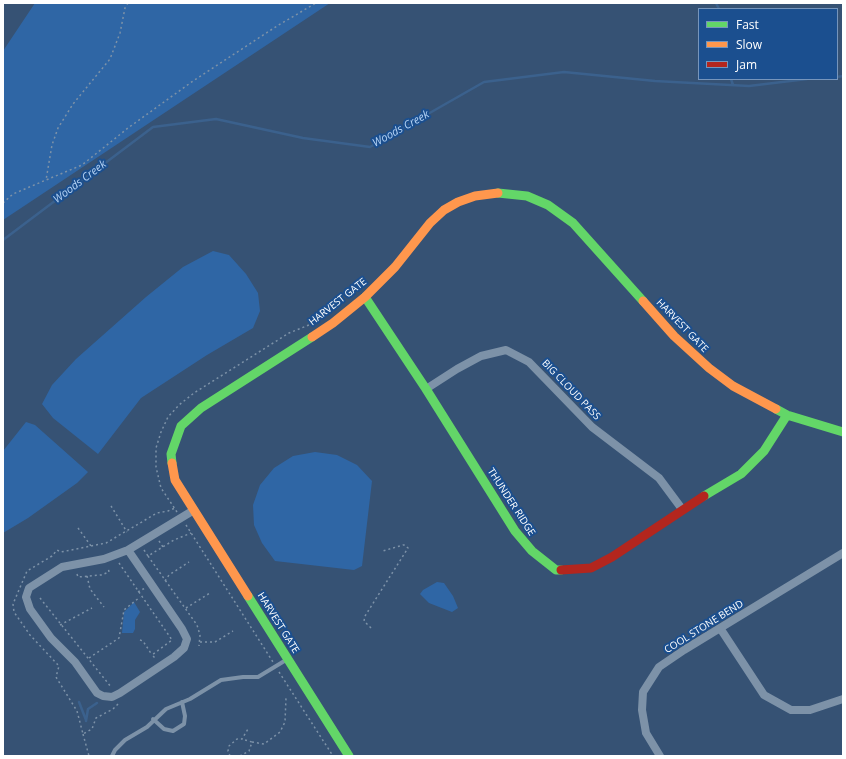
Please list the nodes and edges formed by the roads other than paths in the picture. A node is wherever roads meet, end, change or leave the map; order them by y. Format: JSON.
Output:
{"nodes":[{"id":1,"x":365,"y":298,"type":"junction"},
{"id":2,"x":426,"y":389,"type":"junction"},
{"id":3,"x":787,"y":415,"type":"junction"},
{"id":4,"x":843,"y":432,"type":"edge"},
{"id":5,"x":682,"y":509,"type":"junction"},
{"id":6,"x":194,"y":510,"type":"junction"},
{"id":7,"x":128,"y":550,"type":"junction"},
{"id":8,"x":843,"y":553,"type":"edge"},
{"id":9,"x":720,"y":628,"type":"junction"},
{"id":10,"x":288,"y":659,"type":"junction"},
{"id":11,"x":843,"y":699,"type":"edge"},
{"id":12,"x":182,"y":702,"type":"junction"},
{"id":13,"x":154,"y":719,"type":"junction"},
{"id":14,"x":112,"y":756,"type":"edge"},
{"id":15,"x":349,"y":756,"type":"edge"},
{"id":16,"x":660,"y":756,"type":"edge"}],
"edges":[{"from":1,"to":2,"type":"street","name":"THUNDER RIDGE"},
{"from":1,"to":3,"type":"street","name":"HARVEST GATE"},
{"from":1,"to":6,"type":"street","name":"HARVEST GATE"},
{"from":2,"to":5,"type":"street","name":"BIG CLOUD PASS"},
{"from":2,"to":5,"type":"street","name":"THUNDER RIDGE"},
{"from":3,"to":4,"type":"street","name":"HARVEST GATE"},
{"from":3,"to":5,"type":"street","name":"THUNDER RIDGE"},
{"from":6,"to":7,"type":"street"},
{"from":6,"to":10,"type":"street","name":"HARVEST GATE"},
{"from":7,"to":7,"type":"street"},
{"from":8,"to":9,"type":"street","name":"COOL STONE BEND"},
{"from":9,"to":11,"type":"street"},
{"from":9,"to":16,"type":"street","name":"COOL STONE BEND"},
{"from":10,"to":12,"type":"lane"},
{"from":10,"to":15,"type":"street","name":"HARVEST GATE"},
{"from":12,"to":13,"type":"lane"},
{"from":12,"to":13,"type":"lane"},
{"from":13,"to":14,"type":"lane"}]}
